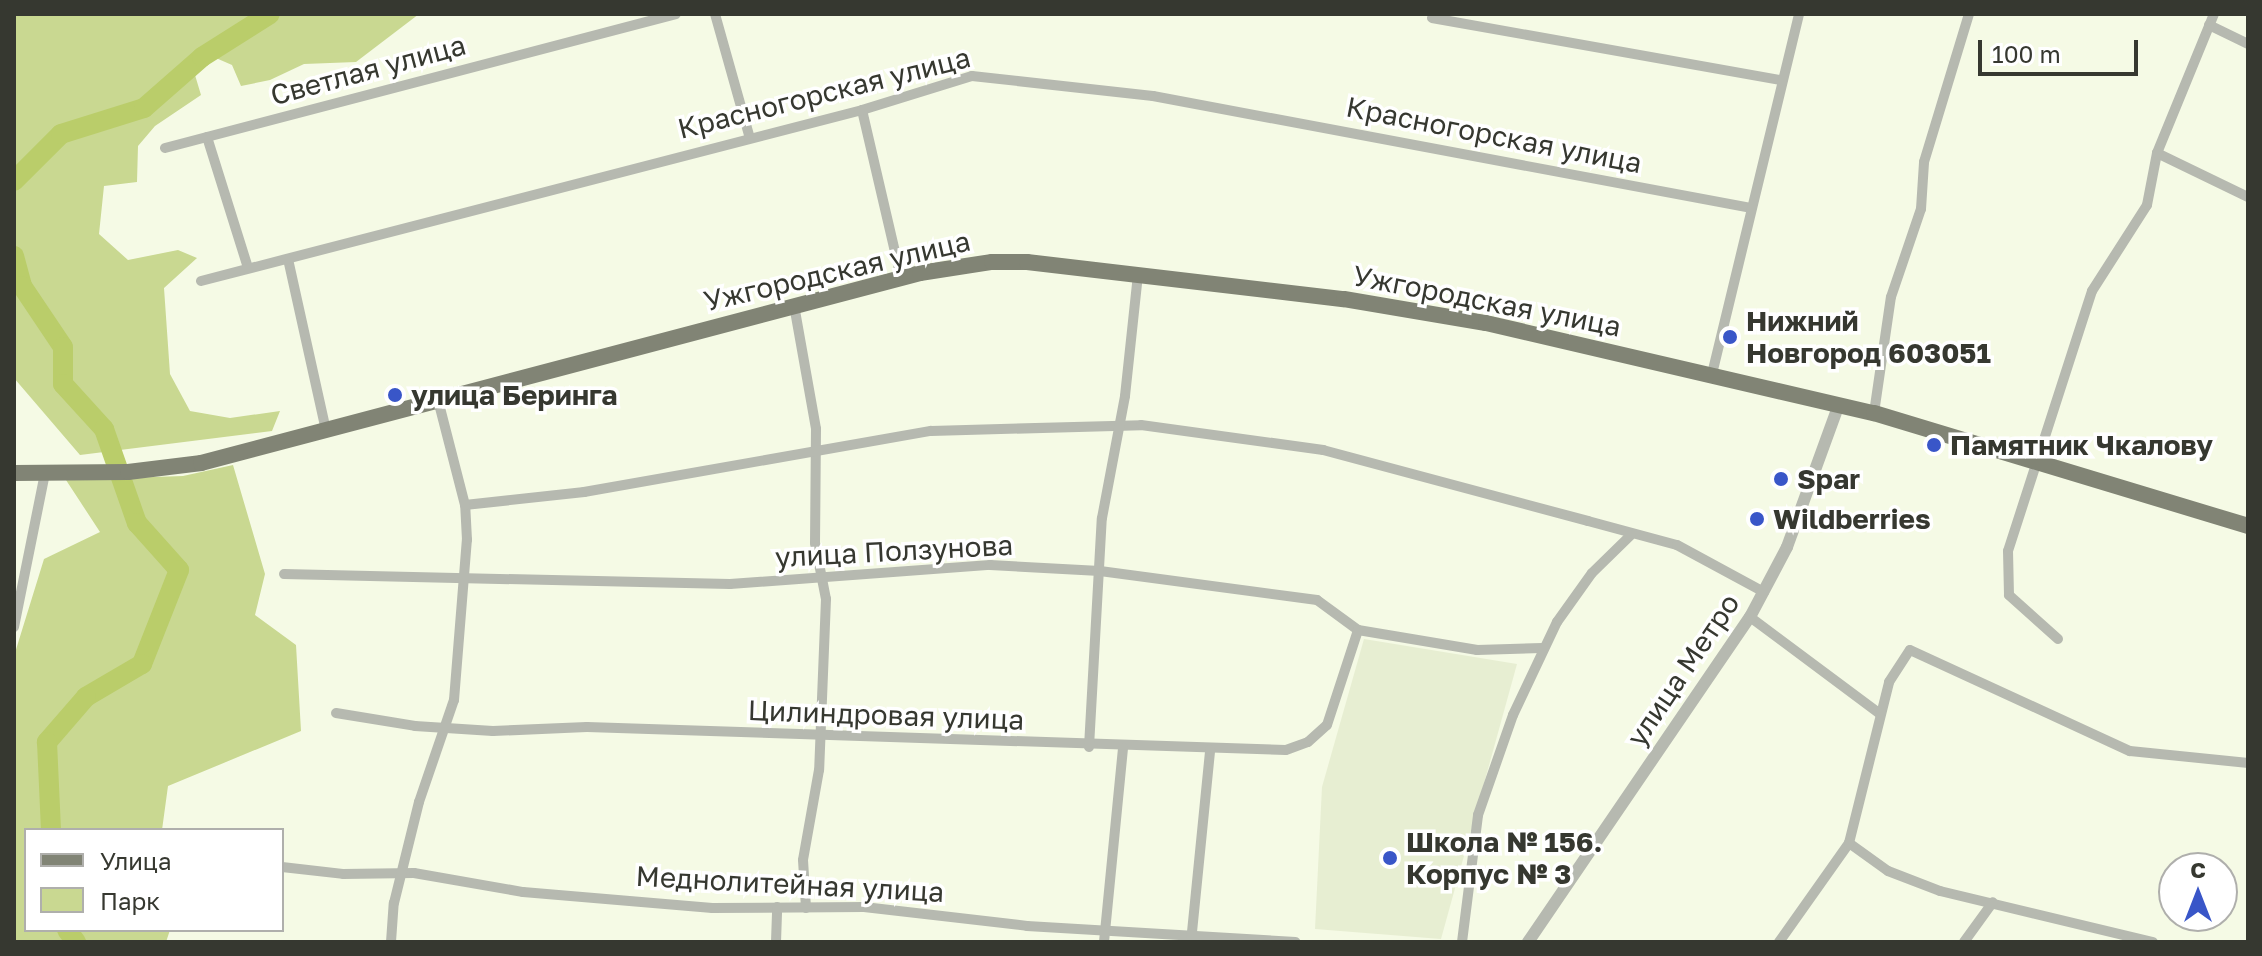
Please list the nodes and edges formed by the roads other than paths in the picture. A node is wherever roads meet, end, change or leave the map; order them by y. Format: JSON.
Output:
{"nodes":[{"id":1,"x":676,"y":14,"type":"edge"},
{"id":2,"x":715,"y":14,"type":"edge"},
{"id":3,"x":1799,"y":14,"type":"edge"},
{"id":4,"x":1969,"y":14,"type":"edge"},
{"id":5,"x":2214,"y":14,"type":"edge"},
{"id":6,"x":1432,"y":18,"type":"dead end"},
{"id":7,"x":2209,"y":25,"type":"junction"},
{"id":8,"x":2248,"y":44,"type":"edge"},
{"id":9,"x":1780,"y":80,"type":"junction"},
{"id":10,"x":862,"y":110,"type":"junction"},
{"id":11,"x":749,"y":135,"type":"junction"},
{"id":12,"x":207,"y":137,"type":"junction"},
{"id":13,"x":165,"y":148,"type":"dead end"},
{"id":14,"x":2157,"y":153,"type":"junction"},
{"id":15,"x":2248,"y":197,"type":"edge"},
{"id":16,"x":1751,"y":208,"type":"junction"},
{"id":17,"x":288,"y":259,"type":"junction"},
{"id":18,"x":248,"y":268,"type":"junction"},
{"id":19,"x":1138,"y":274,"type":"junction"},
{"id":20,"x":901,"y":278,"type":"junction"},
{"id":21,"x":201,"y":281,"type":"dead end"},
{"id":22,"x":794,"y":305,"type":"junction"},
{"id":23,"x":1712,"y":374,"type":"junction"},
{"id":24,"x":438,"y":400,"type":"junction"},
{"id":25,"x":1839,"y":404,"type":"junction"},
{"id":26,"x":1874,"y":413,"type":"junction"},
{"id":27,"x":1118,"y":427,"type":"junction"},
{"id":28,"x":326,"y":431,"type":"junction"},
{"id":29,"x":817,"y":449,"type":"junction"},
{"id":30,"x":2036,"y":459,"type":"junction"},
{"id":31,"x":14,"y":473,"type":"edge"},
{"id":32,"x":45,"y":473,"type":"junction"},
{"id":33,"x":465,"y":505,"type":"junction"},
{"id":34,"x":2248,"y":526,"type":"edge"},
{"id":35,"x":1631,"y":535,"type":"junction"},
{"id":36,"x":1100,"y":571,"type":"junction"},
{"id":37,"x":284,"y":574,"type":"dead end"},
{"id":38,"x":464,"y":577,"type":"junction"},
{"id":39,"x":822,"y":577,"type":"junction"},
{"id":40,"x":1764,"y":592,"type":"junction"},
{"id":41,"x":1750,"y":617,"type":"junction"},
{"id":42,"x":14,"y":627,"type":"edge"},
{"id":43,"x":1358,"y":630,"type":"junction"},
{"id":44,"x":2058,"y":639,"type":"dead end"},
{"id":45,"x":1542,"y":648,"type":"junction"},
{"id":46,"x":336,"y":713,"type":"dead end"},
{"id":47,"x":1879,"y":713,"type":"junction"},
{"id":48,"x":448,"y":728,"type":"junction"},
{"id":49,"x":822,"y":736,"type":"junction"},
{"id":50,"x":1089,"y":747,"type":"junction"},
{"id":51,"x":1123,"y":748,"type":"junction"},
{"id":52,"x":1210,"y":750,"type":"junction"},
{"id":53,"x":2247,"y":760,"type":"edge"},
{"id":54,"x":1849,"y":843,"type":"junction"},
{"id":55,"x":284,"y":867,"type":"edge"},
{"id":56,"x":403,"y":872,"type":"junction"},
{"id":57,"x":1993,"y":902,"type":"junction"},
{"id":58,"x":777,"y":907,"type":"junction"},
{"id":59,"x":806,"y":908,"type":"junction"},
{"id":60,"x":1106,"y":927,"type":"junction"},
{"id":61,"x":1192,"y":937,"type":"edge"},
{"id":62,"x":391,"y":942,"type":"edge"},
{"id":63,"x":776,"y":942,"type":"edge"},
{"id":64,"x":1104,"y":942,"type":"edge"},
{"id":65,"x":1296,"y":942,"type":"edge"},
{"id":66,"x":1462,"y":942,"type":"edge"},
{"id":67,"x":1528,"y":942,"type":"edge"},
{"id":68,"x":1779,"y":942,"type":"edge"},
{"id":69,"x":1964,"y":942,"type":"edge"},
{"id":70,"x":2153,"y":942,"type":"edge"}],
"edges":[{"from":1,"to":12,"type":"street","name":"Светлая улица"},
{"from":2,"to":11,"type":"street"},
{"from":3,"to":9,"type":"street"},
{"from":4,"to":26,"type":"street"},
{"from":5,"to":7,"type":"street"},
{"from":6,"to":9,"type":"street"},
{"from":7,"to":8,"type":"street"},
{"from":7,"to":14,"type":"street"},
{"from":9,"to":16,"type":"street"},
{"from":10,"to":11,"type":"street","name":"Красногорская улица"},
{"from":10,"to":16,"type":"street","name":"Красногорская улица"},
{"from":10,"to":20,"type":"street"},
{"from":11,"to":17,"type":"street","name":"Красногорская улица"},
{"from":12,"to":13,"type":"street","name":"Светлая улица"},
{"from":12,"to":18,"type":"street"},
{"from":14,"to":15,"type":"street"},
{"from":14,"to":30,"type":"street"},
{"from":16,"to":23,"type":"street"},
{"from":17,"to":18,"type":"street","name":"Красногорская улица"},
{"from":17,"to":28,"type":"street"},
{"from":18,"to":21,"type":"street","name":"Красногорская улица"},
{"from":19,"to":20,"type":"main road","name":"Ужгородская улица"},
{"from":19,"to":23,"type":"main road","name":"Ужгородская улица"},
{"from":19,"to":27,"type":"street"},
{"from":20,"to":22,"type":"main road","name":"Ужгородская улица"},
{"from":22,"to":24,"type":"main road","name":"Ужгородская улица"},
{"from":22,"to":29,"type":"street"},
{"from":23,"to":25,"type":"main road","name":"Ужгородская улица"},
{"from":24,"to":28,"type":"main road","name":"Ужгородская улица"},
{"from":24,"to":33,"type":"street"},
{"from":25,"to":26,"type":"main road","name":"Ужгородская улица"},
{"from":25,"to":40,"type":"street","name":"улица Метро"},
{"from":26,"to":30,"type":"main road","name":"Ужгородская улица"},
{"from":27,"to":29,"type":"street"},
{"from":27,"to":35,"type":"street"},
{"from":27,"to":36,"type":"street"},
{"from":28,"to":32,"type":"main road","name":"Ужгородская улица"},
{"from":29,"to":33,"type":"street"},
{"from":29,"to":39,"type":"street"},
{"from":30,"to":34,"type":"main road","name":"Ужгородская улица"},
{"from":30,"to":44,"type":"street"},
{"from":31,"to":32,"type":"main road","name":"Ужгородская улица"},
{"from":32,"to":42,"type":"street"},
{"from":33,"to":38,"type":"street"},
{"from":35,"to":40,"type":"street"},
{"from":35,"to":45,"type":"street"},
{"from":36,"to":39,"type":"street","name":"улица Ползунова"},
{"from":36,"to":43,"type":"street","name":"улица Ползунова"},
{"from":36,"to":50,"type":"street"},
{"from":37,"to":38,"type":"street","name":"улица Ползунова"},
{"from":38,"to":39,"type":"street","name":"улица Ползунова"},
{"from":38,"to":48,"type":"street"},
{"from":39,"to":49,"type":"street"},
{"from":40,"to":41,"type":"street","name":"улица Метро"},
{"from":41,"to":47,"type":"street"},
{"from":41,"to":67,"type":"street","name":"улица Метро"},
{"from":43,"to":45,"type":"street","name":"улица Ползунова"},
{"from":43,"to":52,"type":"street","name":"Цилиндровая улица"},
{"from":45,"to":66,"type":"street"},
{"from":46,"to":48,"type":"street","name":"Цилиндровая улица"},
{"from":47,"to":53,"type":"street"},
{"from":47,"to":54,"type":"street"},
{"from":48,"to":49,"type":"street","name":"Цилиндровая улица"},
{"from":48,"to":56,"type":"street"},
{"from":49,"to":50,"type":"street","name":"Цилиндровая улица"},
{"from":49,"to":59,"type":"street"},
{"from":50,"to":51,"type":"street","name":"Цилиндровая улица"},
{"from":51,"to":52,"type":"street","name":"Цилиндровая улица"},
{"from":51,"to":60,"type":"street"},
{"from":52,"to":61,"type":"street"},
{"from":54,"to":57,"type":"street"},
{"from":54,"to":68,"type":"street"},
{"from":55,"to":56,"type":"street","name":"Меднолитейная улица"},
{"from":56,"to":58,"type":"street","name":"Меднолитейная улица"},
{"from":56,"to":62,"type":"street"},
{"from":57,"to":69,"type":"street"},
{"from":57,"to":70,"type":"street"},
{"from":58,"to":59,"type":"street","name":"Меднолитейная улица"},
{"from":58,"to":63,"type":"street"},
{"from":59,"to":60,"type":"street","name":"Меднолитейная улица"},
{"from":60,"to":61,"type":"street","name":"Меднолитейная улица"},
{"from":60,"to":64,"type":"street"},
{"from":61,"to":65,"type":"street","name":"Меднолитейная улица"}]}
